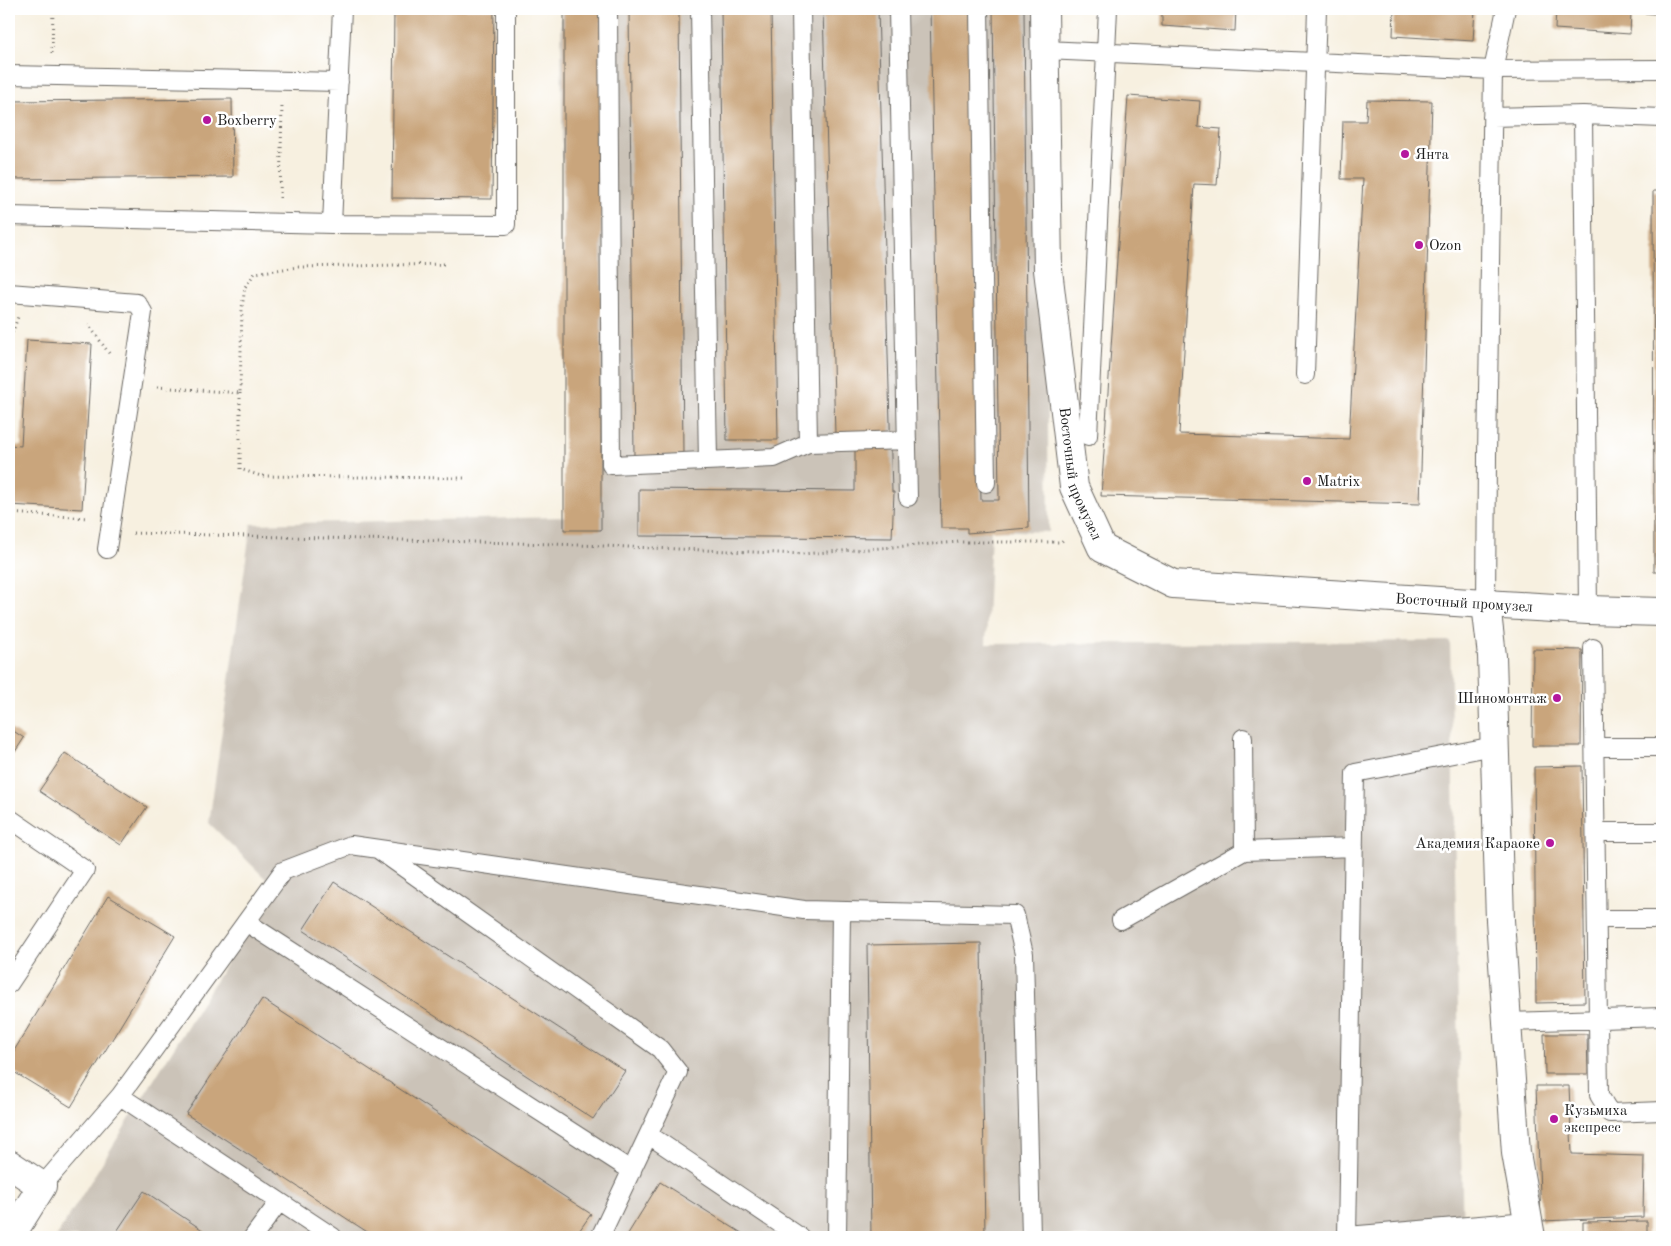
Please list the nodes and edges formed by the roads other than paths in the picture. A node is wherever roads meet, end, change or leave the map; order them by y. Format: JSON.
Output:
{"nodes":[{"id":1,"x":342,"y":9,"type":"edge"},
{"id":2,"x":506,"y":9,"type":"edge"},
{"id":3,"x":608,"y":9,"type":"edge"},
{"id":4,"x":700,"y":9,"type":"edge"},
{"id":5,"x":800,"y":9,"type":"edge"},
{"id":6,"x":898,"y":9,"type":"edge"},
{"id":7,"x":979,"y":9,"type":"edge"},
{"id":8,"x":1044,"y":9,"type":"edge"},
{"id":9,"x":1108,"y":9,"type":"edge"},
{"id":10,"x":1317,"y":9,"type":"edge"},
{"id":11,"x":1506,"y":9,"type":"edge"},
{"id":12,"x":1045,"y":50,"type":"junction"},
{"id":13,"x":1106,"y":52,"type":"junction"},
{"id":14,"x":1315,"y":62,"type":"junction"},
{"id":15,"x":1662,"y":69,"type":"edge"},
{"id":16,"x":1493,"y":70,"type":"junction"},
{"id":17,"x":9,"y":75,"type":"edge"},
{"id":18,"x":339,"y":82,"type":"junction"},
{"id":19,"x":1583,"y":115,"type":"junction"},
{"id":20,"x":1492,"y":117,"type":"junction"},
{"id":21,"x":1662,"y":118,"type":"edge"},
{"id":22,"x":9,"y":216,"type":"edge"},
{"id":23,"x":332,"y":224,"type":"junction"},
{"id":24,"x":9,"y":293,"type":"edge"},
{"id":25,"x":1305,"y":376,"type":"dead end"},
{"id":26,"x":1084,"y":436,"type":"junction"},
{"id":27,"x":907,"y":440,"type":"junction"},
{"id":28,"x":808,"y":443,"type":"junction"},
{"id":29,"x":708,"y":460,"type":"junction"},
{"id":30,"x":986,"y":482,"type":"dead end"},
{"id":31,"x":908,"y":497,"type":"dead end"},
{"id":32,"x":110,"y":533,"type":"road end"},
{"id":33,"x":1486,"y":604,"type":"junction"},
{"id":34,"x":1588,"y":610,"type":"junction"},
{"id":35,"x":1662,"y":612,"type":"edge"},
{"id":36,"x":1593,"y":648,"type":"dead end"},
{"id":37,"x":1243,"y":738,"type":"dead end"},
{"id":38,"x":1494,"y":746,"type":"junction"},
{"id":39,"x":1595,"y":747,"type":"junction"},
{"id":40,"x":1662,"y":747,"type":"edge"},
{"id":41,"x":9,"y":818,"type":"edge"},
{"id":42,"x":1596,"y":832,"type":"junction"},
{"id":43,"x":1662,"y":832,"type":"edge"},
{"id":44,"x":1354,"y":847,"type":"junction"},
{"id":45,"x":376,"y":848,"type":"junction"},
{"id":46,"x":1244,"y":851,"type":"junction"},
{"id":47,"x":841,"y":911,"type":"junction"},
{"id":48,"x":1598,"y":919,"type":"junction"},
{"id":49,"x":1662,"y":919,"type":"edge"},
{"id":50,"x":1121,"y":920,"type":"dead end"},
{"id":51,"x":246,"y":922,"type":"junction"},
{"id":52,"x":9,"y":984,"type":"edge"},
{"id":53,"x":1662,"y":1017,"type":"edge"},
{"id":54,"x":1599,"y":1019,"type":"junction"},
{"id":55,"x":1507,"y":1022,"type":"junction"},
{"id":56,"x":120,"y":1096,"type":"junction"},
{"id":57,"x":1662,"y":1111,"type":"edge"},
{"id":58,"x":648,"y":1135,"type":"junction"},
{"id":59,"x":9,"y":1164,"type":"edge"},
{"id":60,"x":632,"y":1170,"type":"junction"},
{"id":61,"x":42,"y":1186,"type":"junction"},
{"id":62,"x":279,"y":1202,"type":"junction"},
{"id":63,"x":1530,"y":1229,"type":"edge"},
{"id":64,"x":10,"y":1237,"type":"edge"},
{"id":65,"x":253,"y":1237,"type":"edge"},
{"id":66,"x":333,"y":1237,"type":"edge"},
{"id":67,"x":600,"y":1237,"type":"edge"},
{"id":68,"x":800,"y":1237,"type":"edge"},
{"id":69,"x":837,"y":1237,"type":"edge"},
{"id":70,"x":1031,"y":1237,"type":"edge"},
{"id":71,"x":1347,"y":1237,"type":"edge"}],
"edges":[{"from":1,"to":18,"type":"lane"},
{"from":2,"to":23,"type":"lane"},
{"from":3,"to":29,"type":"lane"},
{"from":4,"to":29,"type":"lane"},
{"from":5,"to":28,"type":"lane"},
{"from":6,"to":27,"type":"lane"},
{"from":7,"to":30,"type":"lane"},
{"from":8,"to":12,"type":"street","name":"Восточный промузел"},
{"from":9,"to":13,"type":"lane"},
{"from":10,"to":14,"type":"lane"},
{"from":11,"to":16,"type":"lane"},
{"from":12,"to":13,"type":"lane"},
{"from":12,"to":26,"type":"street","name":"Восточный промузел"},
{"from":13,"to":14,"type":"lane"},
{"from":13,"to":26,"type":"lane"},
{"from":14,"to":16,"type":"lane"},
{"from":14,"to":25,"type":"lane"},
{"from":15,"to":16,"type":"lane"},
{"from":16,"to":20,"type":"lane"},
{"from":17,"to":18,"type":"lane"},
{"from":18,"to":23,"type":"lane"},
{"from":19,"to":20,"type":"lane"},
{"from":19,"to":21,"type":"lane"},
{"from":19,"to":34,"type":"lane"},
{"from":20,"to":33,"type":"lane"},
{"from":22,"to":23,"type":"lane"},
{"from":24,"to":32,"type":"lane"},
{"from":26,"to":33,"type":"street","name":"Восточный промузел"},
{"from":27,"to":28,"type":"lane"},
{"from":27,"to":31,"type":"lane"},
{"from":28,"to":29,"type":"lane"},
{"from":33,"to":34,"type":"street","name":"Восточный промузел"},
{"from":33,"to":38,"type":"street"},
{"from":34,"to":35,"type":"street","name":"Восточный промузел"},
{"from":36,"to":39,"type":"lane"},
{"from":37,"to":46,"type":"lane"},
{"from":38,"to":44,"type":"lane"},
{"from":38,"to":55,"type":"street"},
{"from":39,"to":40,"type":"lane"},
{"from":39,"to":42,"type":"lane"},
{"from":41,"to":52,"type":"lane"},
{"from":42,"to":43,"type":"lane"},
{"from":42,"to":48,"type":"lane"},
{"from":44,"to":46,"type":"lane"},
{"from":44,"to":71,"type":"lane"},
{"from":45,"to":47,"type":"lane"},
{"from":45,"to":51,"type":"lane"},
{"from":45,"to":58,"type":"lane"},
{"from":46,"to":50,"type":"lane"},
{"from":47,"to":69,"type":"lane"},
{"from":47,"to":70,"type":"lane"},
{"from":48,"to":49,"type":"lane"},
{"from":48,"to":54,"type":"lane"},
{"from":51,"to":56,"type":"lane"},
{"from":51,"to":60,"type":"lane"},
{"from":53,"to":54,"type":"lane"},
{"from":54,"to":55,"type":"lane"},
{"from":54,"to":57,"type":"lane"},
{"from":55,"to":63,"type":"street"},
{"from":56,"to":61,"type":"lane"},
{"from":56,"to":62,"type":"lane"},
{"from":58,"to":60,"type":"lane"},
{"from":58,"to":68,"type":"lane"},
{"from":59,"to":61,"type":"street"},
{"from":60,"to":67,"type":"lane"},
{"from":61,"to":64,"type":"street"},
{"from":62,"to":65,"type":"lane"},
{"from":62,"to":66,"type":"lane"},
{"from":63,"to":71,"type":"lane"}]}
